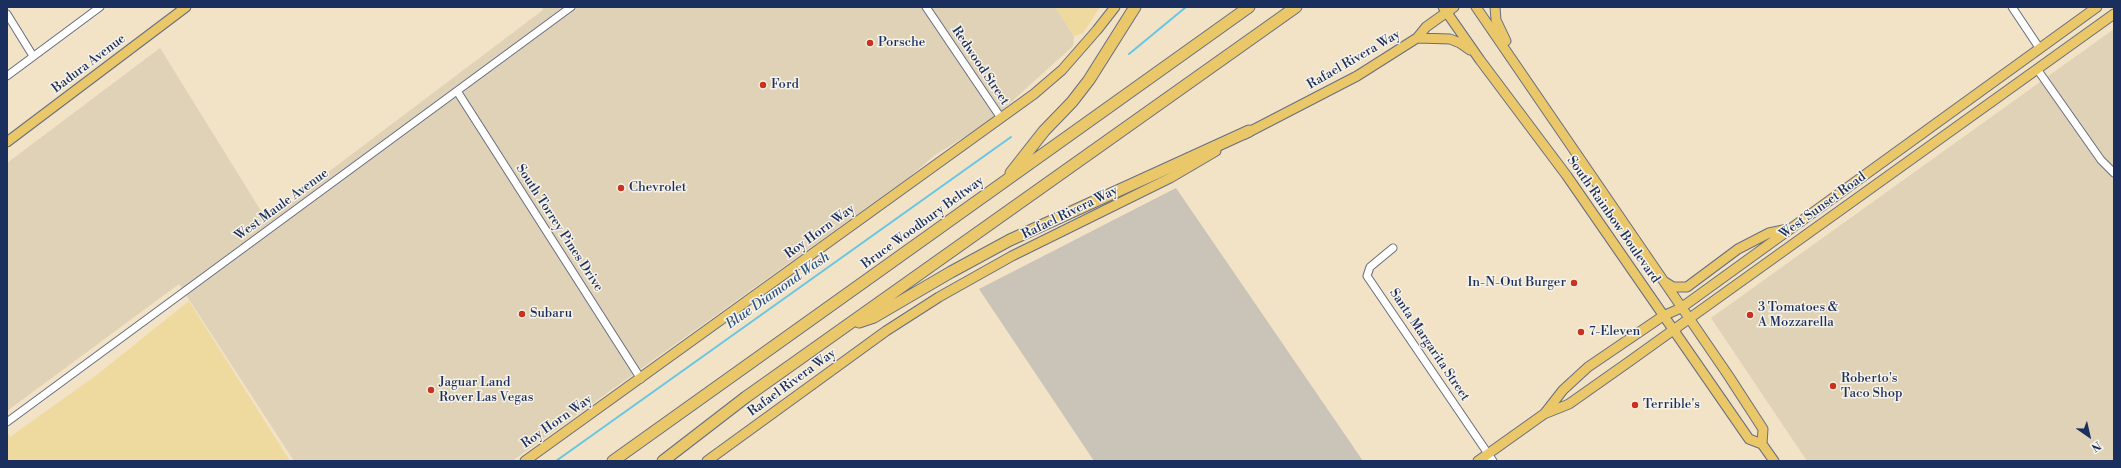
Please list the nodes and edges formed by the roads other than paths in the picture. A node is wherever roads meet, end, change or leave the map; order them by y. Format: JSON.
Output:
{"nodes":[{"id":1,"x":100,"y":7,"type":"edge"},
{"id":2,"x":186,"y":7,"type":"edge"},
{"id":3,"x":571,"y":7,"type":"edge"},
{"id":4,"x":926,"y":7,"type":"edge"},
{"id":5,"x":1115,"y":7,"type":"edge"},
{"id":6,"x":1135,"y":7,"type":"edge"},
{"id":7,"x":1249,"y":7,"type":"edge"},
{"id":8,"x":1296,"y":7,"type":"edge"},
{"id":9,"x":1476,"y":7,"type":"edge"},
{"id":10,"x":1495,"y":7,"type":"edge"},
{"id":11,"x":2012,"y":7,"type":"edge"},
{"id":12,"x":2097,"y":7,"type":"edge"},
{"id":13,"x":1448,"y":9,"type":"edge"},
{"id":14,"x":89,"y":10,"type":"edge"},
{"id":15,"x":7,"y":14,"type":"edge"},
{"id":16,"x":2114,"y":14,"type":"edge"},
{"id":17,"x":2083,"y":17,"type":"junction"},
{"id":18,"x":2092,"y":29,"type":"junction"},
{"id":19,"x":1417,"y":38,"type":"junction"},
{"id":20,"x":2040,"y":49,"type":"junction"},
{"id":21,"x":33,"y":56,"type":"junction"},
{"id":22,"x":1480,"y":60,"type":"junction"},
{"id":23,"x":2037,"y":69,"type":"junction"},
{"id":24,"x":7,"y":76,"type":"edge"},
{"id":25,"x":457,"y":91,"type":"junction"},
{"id":26,"x":1544,"y":108,"type":"junction"},
{"id":27,"x":1001,"y":118,"type":"junction"},
{"id":28,"x":1249,"y":131,"type":"junction"},
{"id":29,"x":7,"y":142,"type":"edge"},
{"id":30,"x":1901,"y":149,"type":"junction"},
{"id":31,"x":1909,"y":161,"type":"junction"},
{"id":32,"x":2114,"y":173,"type":"edge"},
{"id":33,"x":1006,"y":181,"type":"junction"},
{"id":34,"x":1791,"y":229,"type":"junction"},
{"id":35,"x":1799,"y":240,"type":"junction"},
{"id":36,"x":1393,"y":248,"type":"dead end"},
{"id":37,"x":1662,"y":280,"type":"junction"},
{"id":38,"x":1681,"y":308,"type":"junction"},
{"id":39,"x":1662,"y":316,"type":"junction"},
{"id":40,"x":1689,"y":319,"type":"junction"},
{"id":41,"x":847,"y":326,"type":"junction"},
{"id":42,"x":1672,"y":330,"type":"junction"},
{"id":43,"x":641,"y":378,"type":"junction"},
{"id":44,"x":1544,"y":414,"type":"junction"},
{"id":45,"x":7,"y":422,"type":"edge"},
{"id":46,"x":1762,"y":444,"type":"junction"},
{"id":47,"x":1491,"y":457,"type":"edge"},
{"id":48,"x":525,"y":461,"type":"edge"},
{"id":49,"x":614,"y":461,"type":"edge"},
{"id":50,"x":663,"y":461,"type":"edge"},
{"id":51,"x":707,"y":461,"type":"edge"},
{"id":52,"x":1478,"y":461,"type":"edge"},
{"id":53,"x":1774,"y":461,"type":"edge"}],
"edges":[{"from":1,"to":14,"type":"street"},
{"from":2,"to":29,"type":"main road","name":"Badura Avenue"},
{"from":3,"to":25,"type":"street","name":"West Maule Avenue"},
{"from":4,"to":27,"type":"street","name":"Redwood Street"},
{"from":5,"to":27,"type":"main road","name":"Roy Horn Way"},
{"from":6,"to":33,"type":"highway"},
{"from":7,"to":33,"type":"highway","name":"Bruce Woodbury Beltway"},
{"from":8,"to":41,"type":"highway"},
{"from":9,"to":26,"type":"main road","name":"South Rainbow Boulevard"},
{"from":10,"to":26,"type":"main road"},
{"from":11,"to":20,"type":"street"},
{"from":12,"to":17,"type":"main road","name":"West Sunset Road"},
{"from":13,"to":19,"type":"main road","name":"Rafael Rivera Way"},
{"from":13,"to":22,"type":"main road","name":"South Rainbow Boulevard"},
{"from":14,"to":21,"type":"street"},
{"from":15,"to":21,"type":"street"},
{"from":16,"to":18,"type":"main road","name":"West Sunset Road"},
{"from":17,"to":18,"type":"main road"},
{"from":17,"to":20,"type":"main road","name":"West Sunset Road"},
{"from":18,"to":23,"type":"main road","name":"West Sunset Road"},
{"from":19,"to":22,"type":"main road"},
{"from":19,"to":28,"type":"main road","name":"Rafael Rivera Way"},
{"from":20,"to":30,"type":"main road","name":"West Sunset Road"},
{"from":21,"to":24,"type":"street"},
{"from":22,"to":39,"type":"main road","name":"South Rainbow Boulevard"},
{"from":23,"to":31,"type":"main road","name":"West Sunset Road"},
{"from":23,"to":32,"type":"street"},
{"from":25,"to":43,"type":"street","name":"South Torrey Pines Drive"},
{"from":25,"to":45,"type":"street","name":"West Maule Avenue"},
{"from":26,"to":37,"type":"main road","name":"South Rainbow Boulevard"},
{"from":27,"to":43,"type":"main road","name":"Roy Horn Way"},
{"from":28,"to":41,"type":"highway"},
{"from":28,"to":51,"type":"main road","name":"Rafael Rivera Way"},
{"from":30,"to":31,"type":"main road"},
{"from":30,"to":34,"type":"main road","name":"West Sunset Road"},
{"from":31,"to":35,"type":"main road","name":"West Sunset Road"},
{"from":33,"to":49,"type":"highway","name":"Bruce Woodbury Beltway"},
{"from":34,"to":35,"type":"main road"},
{"from":34,"to":37,"type":"main road"},
{"from":34,"to":38,"type":"main road","name":"West Sunset Road"},
{"from":35,"to":40,"type":"main road","name":"West Sunset Road"},
{"from":36,"to":47,"type":"street","name":"Santa Margarita Street"},
{"from":37,"to":38,"type":"main road","name":"South Rainbow Boulevard"},
{"from":38,"to":39,"type":"main road","name":"West Sunset Road"},
{"from":38,"to":40,"type":"main road","name":"South Rainbow Boulevard"},
{"from":39,"to":42,"type":"main road","name":"South Rainbow Boulevard"},
{"from":39,"to":44,"type":"main road","name":"West Sunset Road"},
{"from":40,"to":42,"type":"main road","name":"West Sunset Road"},
{"from":40,"to":46,"type":"main road","name":"South Rainbow Boulevard"},
{"from":41,"to":50,"type":"highway"},
{"from":42,"to":44,"type":"main road","name":"West Sunset Road"},
{"from":42,"to":46,"type":"main road","name":"South Rainbow Boulevard"},
{"from":43,"to":48,"type":"main road","name":"Roy Horn Way"},
{"from":44,"to":47,"type":"main road","name":"West Sunset Road"},
{"from":46,"to":53,"type":"main road","name":"South Rainbow Boulevard"},
{"from":47,"to":52,"type":"main road","name":"West Sunset Road"}]}
